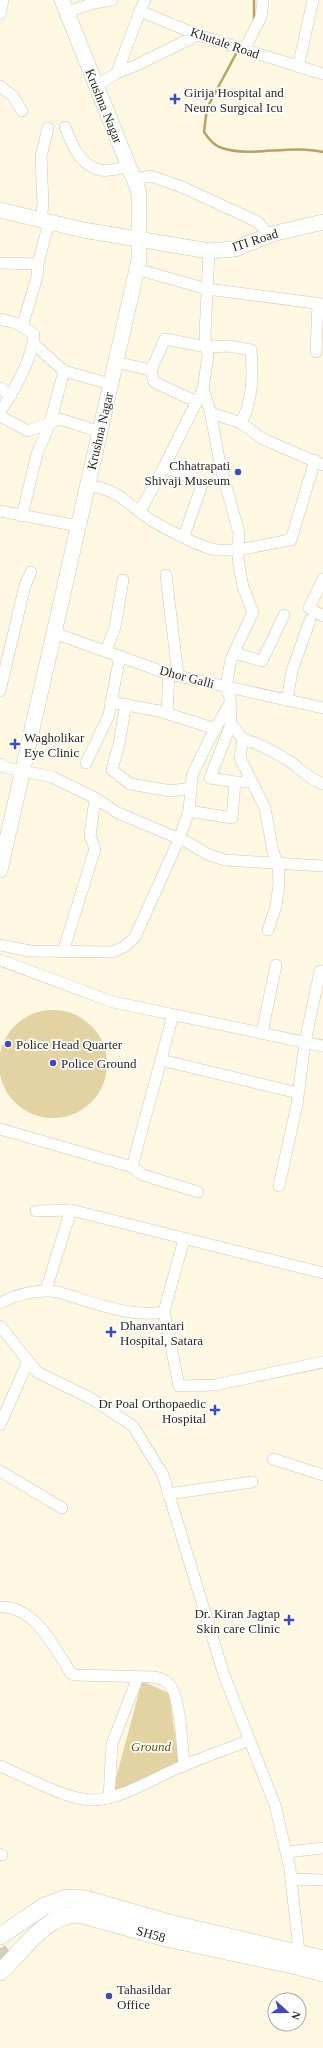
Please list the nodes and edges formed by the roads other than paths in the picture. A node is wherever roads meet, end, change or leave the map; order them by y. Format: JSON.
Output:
{"nodes":[{"id":1,"x":4,"y":0,"type":"edge"},
{"id":2,"x":112,"y":0,"type":"edge"},
{"id":3,"x":145,"y":0,"type":"edge"},
{"id":4,"x":263,"y":0,"type":"edge"},
{"id":5,"x":313,"y":0,"type":"edge"},
{"id":6,"x":64,"y":6,"type":"edge"},
{"id":7,"x":140,"y":11,"type":"junction"},
{"id":8,"x":0,"y":14,"type":"edge"},
{"id":9,"x":198,"y":34,"type":"junction"},
{"id":10,"x":240,"y":48,"type":"junction"},
{"id":11,"x":298,"y":67,"type":"junction"},
{"id":12,"x":117,"y":73,"type":"junction"},
{"id":13,"x":323,"y":74,"type":"edge"},
{"id":14,"x":0,"y":86,"type":"edge"},
{"id":15,"x":96,"y":86,"type":"junction"},
{"id":16,"x":22,"y":111,"type":"dead end"},
{"id":17,"x":65,"y":127,"type":"dead end"},
{"id":18,"x":48,"y":128,"type":"dead end"},
{"id":19,"x":131,"y":173,"type":"junction"},
{"id":20,"x":0,"y":210,"type":"edge"},
{"id":21,"x":45,"y":221,"type":"junction"},
{"id":22,"x":323,"y":222,"type":"edge"},
{"id":23,"x":268,"y":235,"type":"junction"},
{"id":24,"x":139,"y":240,"type":"junction"},
{"id":25,"x":209,"y":251,"type":"junction"},
{"id":26,"x":0,"y":263,"type":"edge"},
{"id":27,"x":38,"y":264,"type":"junction"},
{"id":28,"x":136,"y":269,"type":"junction"},
{"id":29,"x":207,"y":289,"type":"junction"},
{"id":30,"x":320,"y":304,"type":"edge"},
{"id":31,"x":0,"y":320,"type":"edge"},
{"id":32,"x":22,"y":327,"type":"junction"},
{"id":33,"x":34,"y":344,"type":"junction"},
{"id":34,"x":207,"y":347,"type":"junction"},
{"id":35,"x":316,"y":352,"type":"dead end"},
{"id":36,"x":115,"y":362,"type":"junction"},
{"id":37,"x":151,"y":370,"type":"junction"},
{"id":38,"x":64,"y":371,"type":"junction"},
{"id":39,"x":110,"y":384,"type":"junction"},
{"id":40,"x":0,"y":388,"type":"edge"},
{"id":41,"x":203,"y":389,"type":"junction"},
{"id":42,"x":11,"y":396,"type":"junction"},
{"id":43,"x":197,"y":402,"type":"junction"},
{"id":44,"x":0,"y":412,"type":"edge"},
{"id":45,"x":211,"y":413,"type":"junction"},
{"id":46,"x":0,"y":416,"type":"edge"},
{"id":47,"x":50,"y":423,"type":"junction"},
{"id":48,"x":242,"y":423,"type":"junction"},
{"id":49,"x":100,"y":432,"type":"junction"},
{"id":50,"x":319,"y":463,"type":"edge"},
{"id":51,"x":164,"y":467,"type":"junction"},
{"id":52,"x":87,"y":485,"type":"junction"},
{"id":53,"x":0,"y":511,"type":"edge"},
{"id":54,"x":140,"y":511,"type":"junction"},
{"id":55,"x":22,"y":516,"type":"junction"},
{"id":56,"x":78,"y":526,"type":"junction"},
{"id":57,"x":184,"y":536,"type":"junction"},
{"id":58,"x":238,"y":549,"type":"junction"},
{"id":59,"x":31,"y":572,"type":"dead end"},
{"id":60,"x":166,"y":575,"type":"dead end"},
{"id":61,"x":323,"y":579,"type":"edge"},
{"id":62,"x":123,"y":580,"type":"dead end"},
{"id":63,"x":284,"y":615,"type":"dead end"},
{"id":64,"x":323,"y":616,"type":"edge"},
{"id":65,"x":310,"y":620,"type":"dead end"},
{"id":66,"x":54,"y":633,"type":"junction"},
{"id":67,"x":11,"y":641,"type":"junction"},
{"id":68,"x":0,"y":646,"type":"edge"},
{"id":69,"x":106,"y":651,"type":"junction"},
{"id":70,"x":234,"y":653,"type":"junction"},
{"id":71,"x":120,"y":656,"type":"junction"},
{"id":72,"x":173,"y":675,"type":"junction"},
{"id":73,"x":226,"y":687,"type":"junction"},
{"id":74,"x":0,"y":691,"type":"edge"},
{"id":75,"x":287,"y":700,"type":"junction"},
{"id":76,"x":111,"y":702,"type":"junction"},
{"id":77,"x":230,"y":702,"type":"junction"},
{"id":78,"x":126,"y":704,"type":"junction"},
{"id":79,"x":323,"y":708,"type":"edge"},
{"id":80,"x":167,"y":713,"type":"junction"},
{"id":81,"x":231,"y":724,"type":"junction"},
{"id":82,"x":216,"y":728,"type":"junction"},
{"id":83,"x":243,"y":739,"type":"junction"},
{"id":84,"x":86,"y":763,"type":"dead end"},
{"id":85,"x":0,"y":764,"type":"edge"},
{"id":86,"x":23,"y":771,"type":"junction"},
{"id":87,"x":235,"y":782,"type":"junction"},
{"id":88,"x":252,"y":782,"type":"junction"},
{"id":89,"x":323,"y":784,"type":"edge"},
{"id":90,"x":191,"y":788,"type":"junction"},
{"id":91,"x":95,"y":798,"type":"junction"},
{"id":92,"x":189,"y":811,"type":"junction"},
{"id":93,"x":179,"y":839,"type":"junction"},
{"id":94,"x":278,"y":863,"type":"junction"},
{"id":95,"x":323,"y":866,"type":"edge"},
{"id":96,"x":0,"y":870,"type":"edge"},
{"id":97,"x":268,"y":930,"type":"dead end"},
{"id":98,"x":0,"y":945,"type":"edge"},
{"id":99,"x":64,"y":952,"type":"junction"},
{"id":100,"x":0,"y":960,"type":"edge"},
{"id":101,"x":276,"y":965,"type":"dead end"},
{"id":102,"x":320,"y":971,"type":"dead end"},
{"id":103,"x":173,"y":1015,"type":"junction"},
{"id":104,"x":262,"y":1033,"type":"junction"},
{"id":105,"x":305,"y":1042,"type":"junction"},
{"id":106,"x":322,"y":1043,"type":"edge"},
{"id":107,"x":161,"y":1060,"type":"junction"},
{"id":108,"x":298,"y":1093,"type":"junction"},
{"id":109,"x":0,"y":1129,"type":"edge"},
{"id":110,"x":132,"y":1168,"type":"junction"},
{"id":111,"x":279,"y":1186,"type":"dead end"},
{"id":112,"x":198,"y":1192,"type":"dead end"},
{"id":113,"x":71,"y":1210,"type":"junction"},
{"id":114,"x":36,"y":1211,"type":"dead end"},
{"id":115,"x":184,"y":1239,"type":"junction"},
{"id":116,"x":323,"y":1274,"type":"edge"},
{"id":117,"x":46,"y":1290,"type":"junction"},
{"id":118,"x":0,"y":1303,"type":"edge"},
{"id":119,"x":164,"y":1312,"type":"junction"},
{"id":120,"x":0,"y":1326,"type":"edge"},
{"id":121,"x":28,"y":1361,"type":"junction"},
{"id":122,"x":323,"y":1362,"type":"edge"},
{"id":123,"x":0,"y":1425,"type":"edge"},
{"id":124,"x":273,"y":1459,"type":"dead end"},
{"id":125,"x":0,"y":1471,"type":"edge"},
{"id":126,"x":323,"y":1475,"type":"edge"},
{"id":127,"x":252,"y":1482,"type":"dead end"},
{"id":128,"x":168,"y":1494,"type":"junction"},
{"id":129,"x":62,"y":1508,"type":"dead end"},
{"id":130,"x":0,"y":1607,"type":"edge"},
{"id":131,"x":138,"y":1677,"type":"junction"},
{"id":132,"x":250,"y":1740,"type":"junction"},
{"id":133,"x":0,"y":1766,"type":"edge"},
{"id":134,"x":184,"y":1766,"type":"junction"},
{"id":135,"x":108,"y":1798,"type":"junction"},
{"id":136,"x":323,"y":1848,"type":"edge"},
{"id":137,"x":287,"y":1852,"type":"junction"},
{"id":138,"x":291,"y":1879,"type":"junction"},
{"id":139,"x":323,"y":1880,"type":"edge"},
{"id":140,"x":127,"y":1919,"type":"junction"},
{"id":141,"x":31,"y":1939,"type":"junction"},
{"id":142,"x":5,"y":1943,"type":"edge"},
{"id":143,"x":298,"y":1959,"type":"junction"},
{"id":144,"x":323,"y":1959,"type":"edge"},
{"id":145,"x":0,"y":1972,"type":"edge"},
{"id":146,"x":323,"y":1973,"type":"edge"}],
"edges":[{"from":1,"to":8,"type":"street"},
{"from":2,"to":6,"type":"street"},
{"from":3,"to":7,"type":"street"},
{"from":4,"to":10,"type":"street"},
{"from":5,"to":11,"type":"street"},
{"from":6,"to":15,"type":"main road","name":"Krushna Nagar"},
{"from":7,"to":9,"type":"street","name":"Khutale Road"},
{"from":7,"to":12,"type":"street"},
{"from":9,"to":10,"type":"street","name":"Khutale Road"},
{"from":9,"to":12,"type":"street"},
{"from":10,"to":11,"type":"street","name":"Khutale Road"},
{"from":11,"to":13,"type":"street","name":"Khutale Road"},
{"from":12,"to":15,"type":"street"},
{"from":14,"to":16,"type":"street"},
{"from":15,"to":19,"type":"main road","name":"Krushna Nagar"},
{"from":17,"to":19,"type":"street"},
{"from":18,"to":21,"type":"street"},
{"from":19,"to":23,"type":"street"},
{"from":19,"to":24,"type":"main road","name":"Krushna Nagar"},
{"from":20,"to":21,"type":"main road","name":"ITI Road"},
{"from":21,"to":24,"type":"main road","name":"ITI Road"},
{"from":21,"to":27,"type":"street"},
{"from":22,"to":23,"type":"main road","name":"ITI Road"},
{"from":23,"to":25,"type":"main road","name":"ITI Road"},
{"from":24,"to":25,"type":"main road","name":"ITI Road"},
{"from":24,"to":28,"type":"main road","name":"Krushna Nagar"},
{"from":25,"to":29,"type":"street"},
{"from":26,"to":27,"type":"street"},
{"from":27,"to":32,"type":"street"},
{"from":28,"to":29,"type":"street"},
{"from":28,"to":36,"type":"main road","name":"Krushna Nagar"},
{"from":29,"to":30,"type":"street"},
{"from":29,"to":34,"type":"street"},
{"from":30,"to":35,"type":"street"},
{"from":31,"to":32,"type":"street"},
{"from":32,"to":33,"type":"street"},
{"from":33,"to":38,"type":"street"},
{"from":33,"to":42,"type":"street"},
{"from":34,"to":37,"type":"street"},
{"from":34,"to":41,"type":"street"},
{"from":34,"to":48,"type":"street"},
{"from":36,"to":37,"type":"street"},
{"from":36,"to":39,"type":"main road","name":"Krushna Nagar"},
{"from":37,"to":43,"type":"street"},
{"from":38,"to":39,"type":"street"},
{"from":38,"to":47,"type":"street"},
{"from":39,"to":49,"type":"main road","name":"Krushna Nagar"},
{"from":40,"to":42,"type":"street"},
{"from":41,"to":43,"type":"street"},
{"from":41,"to":45,"type":"street"},
{"from":42,"to":44,"type":"street"},
{"from":43,"to":51,"type":"street"},
{"from":45,"to":48,"type":"street"},
{"from":45,"to":58,"type":"street"},
{"from":46,"to":47,"type":"street"},
{"from":47,"to":49,"type":"street"},
{"from":47,"to":55,"type":"street"},
{"from":48,"to":50,"type":"street"},
{"from":49,"to":52,"type":"main road","name":"Krushna Nagar"},
{"from":50,"to":58,"type":"street"},
{"from":51,"to":54,"type":"street"},
{"from":51,"to":57,"type":"street"},
{"from":52,"to":54,"type":"street"},
{"from":52,"to":56,"type":"main road","name":"Krushna Nagar"},
{"from":53,"to":55,"type":"street"},
{"from":54,"to":57,"type":"street"},
{"from":55,"to":56,"type":"street"},
{"from":56,"to":66,"type":"main road","name":"Krushna Nagar"},
{"from":57,"to":58,"type":"street"},
{"from":58,"to":70,"type":"street"},
{"from":59,"to":67,"type":"street"},
{"from":60,"to":72,"type":"street"},
{"from":61,"to":64,"type":"street"},
{"from":62,"to":69,"type":"street"},
{"from":63,"to":70,"type":"street"},
{"from":65,"to":75,"type":"street"},
{"from":66,"to":69,"type":"street","name":"Dhor Galli"},
{"from":66,"to":86,"type":"main road","name":"Krushna Nagar"},
{"from":67,"to":68,"type":"street"},
{"from":67,"to":74,"type":"street"},
{"from":69,"to":71,"type":"street","name":"Dhor Galli"},
{"from":70,"to":73,"type":"street"},
{"from":71,"to":72,"type":"street","name":"Dhor Galli"},
{"from":71,"to":76,"type":"street"},
{"from":72,"to":73,"type":"street","name":"Dhor Galli"},
{"from":72,"to":80,"type":"street"},
{"from":73,"to":75,"type":"street","name":"Dhor Galli"},
{"from":73,"to":77,"type":"street"},
{"from":75,"to":79,"type":"street","name":"Dhor Galli"},
{"from":76,"to":78,"type":"street"},
{"from":76,"to":84,"type":"street"},
{"from":77,"to":81,"type":"street"},
{"from":77,"to":82,"type":"street"},
{"from":78,"to":80,"type":"street"},
{"from":78,"to":90,"type":"street"},
{"from":80,"to":82,"type":"street"},
{"from":81,"to":83,"type":"street"},
{"from":81,"to":87,"type":"street"},
{"from":82,"to":90,"type":"street"},
{"from":83,"to":88,"type":"street"},
{"from":83,"to":89,"type":"street"},
{"from":85,"to":86,"type":"street"},
{"from":86,"to":91,"type":"street"},
{"from":86,"to":96,"type":"main road","name":"Krushna Nagar"},
{"from":87,"to":88,"type":"street"},
{"from":87,"to":92,"type":"street"},
{"from":88,"to":94,"type":"street"},
{"from":90,"to":92,"type":"street"},
{"from":91,"to":93,"type":"street"},
{"from":91,"to":99,"type":"street"},
{"from":92,"to":93,"type":"street"},
{"from":93,"to":94,"type":"street"},
{"from":93,"to":99,"type":"street"},
{"from":94,"to":95,"type":"street"},
{"from":94,"to":97,"type":"street"},
{"from":98,"to":99,"type":"street"},
{"from":100,"to":103,"type":"street"},
{"from":101,"to":104,"type":"street"},
{"from":102,"to":105,"type":"street"},
{"from":103,"to":104,"type":"street"},
{"from":103,"to":107,"type":"street"},
{"from":104,"to":105,"type":"street"},
{"from":105,"to":106,"type":"street"},
{"from":105,"to":108,"type":"street"},
{"from":107,"to":108,"type":"street"},
{"from":107,"to":110,"type":"street"},
{"from":108,"to":111,"type":"street"},
{"from":109,"to":110,"type":"street"},
{"from":110,"to":112,"type":"street"},
{"from":113,"to":114,"type":"street"},
{"from":113,"to":115,"type":"street"},
{"from":113,"to":117,"type":"street"},
{"from":115,"to":116,"type":"street"},
{"from":115,"to":119,"type":"street"},
{"from":117,"to":118,"type":"street"},
{"from":117,"to":119,"type":"street"},
{"from":119,"to":122,"type":"street"},
{"from":120,"to":121,"type":"street"},
{"from":121,"to":123,"type":"street"},
{"from":121,"to":128,"type":"street"},
{"from":124,"to":126,"type":"street"},
{"from":125,"to":129,"type":"street"},
{"from":127,"to":128,"type":"street"},
{"from":128,"to":132,"type":"street"},
{"from":130,"to":131,"type":"street"},
{"from":131,"to":134,"type":"street"},
{"from":131,"to":135,"type":"street"},
{"from":132,"to":134,"type":"street"},
{"from":132,"to":137,"type":"street"},
{"from":133,"to":135,"type":"street"},
{"from":134,"to":135,"type":"street"},
{"from":136,"to":137,"type":"street"},
{"from":137,"to":138,"type":"street"},
{"from":138,"to":139,"type":"street"},
{"from":138,"to":143,"type":"street"},
{"from":140,"to":141,"type":"main road","name":"SH58","number":"SH58"},
{"from":140,"to":142,"type":"main road","name":"SH58","number":"SH58"},
{"from":140,"to":143,"type":"main road","name":"SH58","number":"SH58"},
{"from":141,"to":142,"type":"main road"},
{"from":141,"to":145,"type":"main road","name":"SH58","number":"SH58"},
{"from":143,"to":144,"type":"main road","name":"SH58","number":"SH58"},
{"from":143,"to":146,"type":"main road","name":"SH58","number":"SH58"}]}
